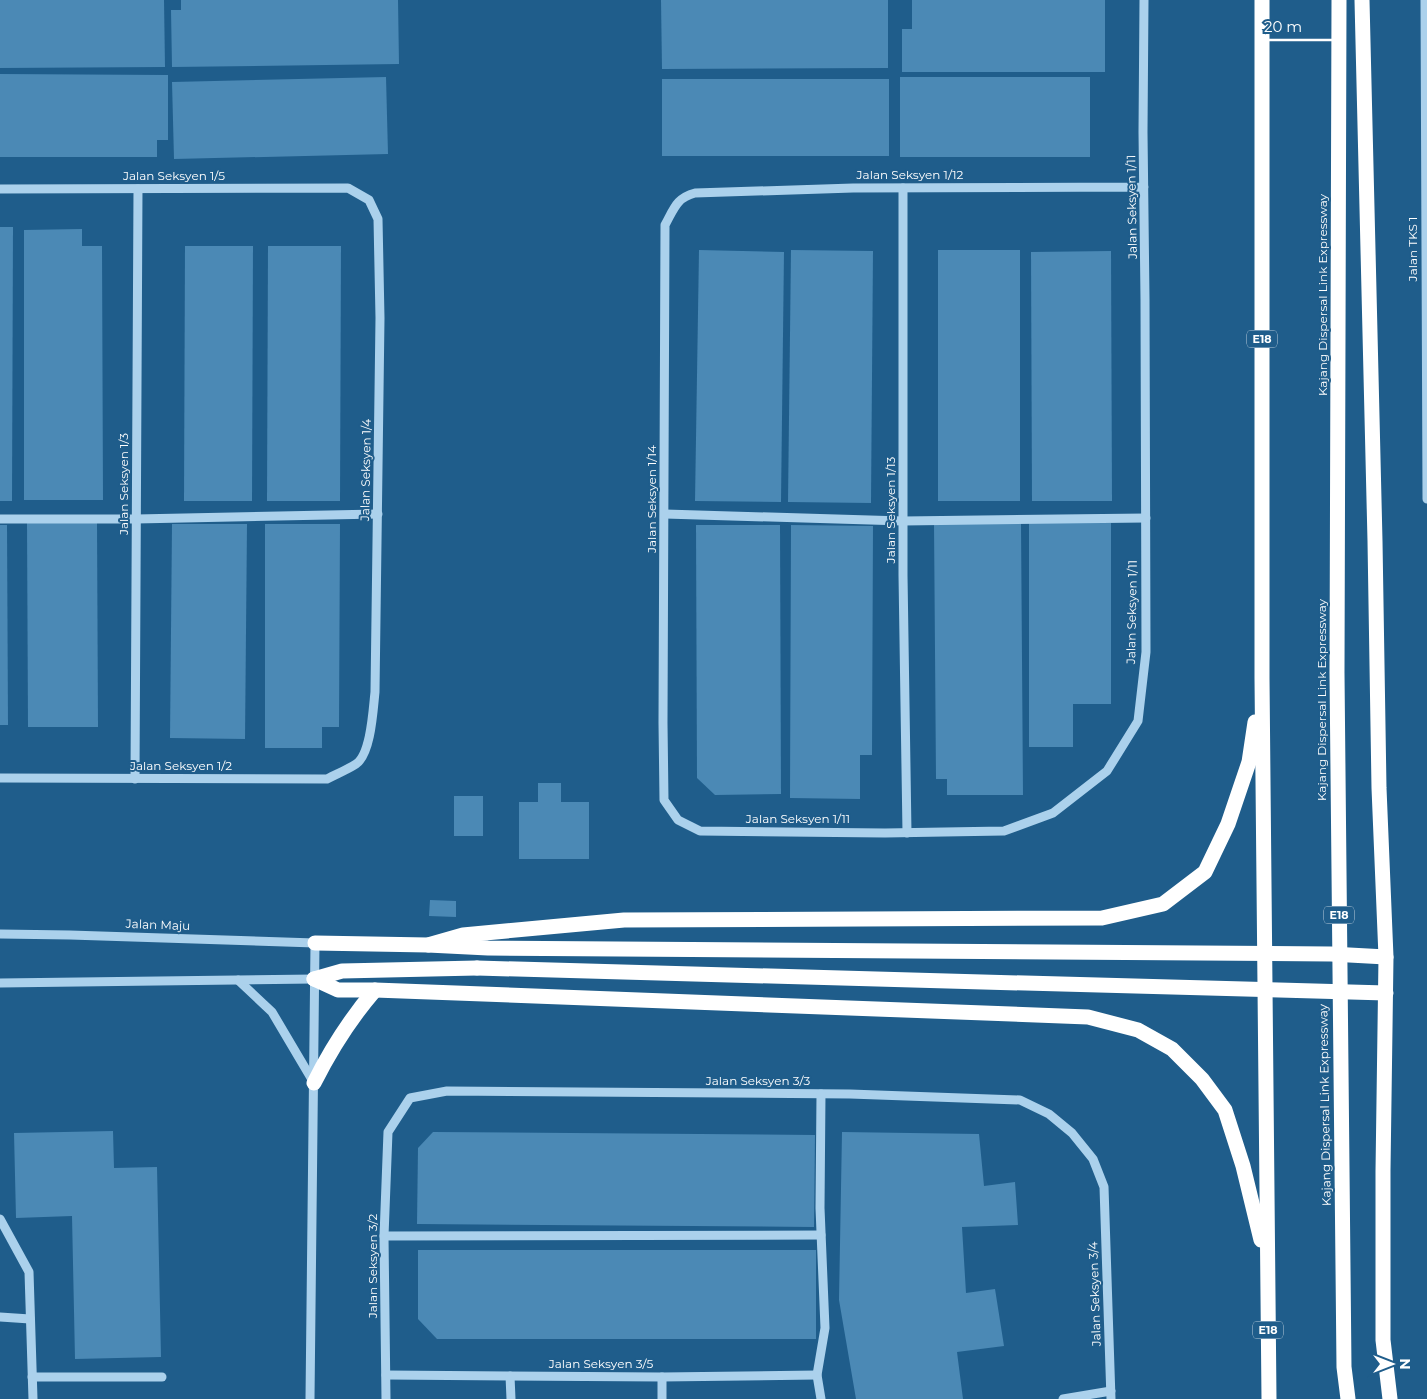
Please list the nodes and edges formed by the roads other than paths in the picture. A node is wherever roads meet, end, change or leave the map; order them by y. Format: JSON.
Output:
{"nodes":[{"id":1,"x":1144,"y":0,"type":"edge"},
{"id":2,"x":1262,"y":0,"type":"edge"},
{"id":3,"x":1339,"y":0,"type":"edge"},
{"id":4,"x":1362,"y":0,"type":"edge"},
{"id":5,"x":1425,"y":0,"type":"edge"},
{"id":6,"x":1426,"y":22,"type":"edge"},
{"id":7,"x":1144,"y":187,"type":"junction"},
{"id":8,"x":348,"y":188,"type":"joint"},
{"id":9,"x":903,"y":188,"type":"junction"},
{"id":10,"x":0,"y":189,"type":"edge"},
{"id":11,"x":138,"y":189,"type":"junction"},
{"id":12,"x":678,"y":201,"type":"joint"},
{"id":13,"x":1426,"y":369,"type":"edge"},
{"id":14,"x":1427,"y":499,"type":"edge"},
{"id":15,"x":378,"y":514,"type":"junction"},
{"id":16,"x":665,"y":514,"type":"junction"},
{"id":17,"x":1146,"y":518,"type":"junction"},
{"id":18,"x":0,"y":519,"type":"edge"},
{"id":19,"x":136,"y":519,"type":"junction"},
{"id":20,"x":903,"y":521,"type":"junction"},
{"id":21,"x":1262,"y":678,"type":"junction"},
{"id":22,"x":357,"y":763,"type":"joint"},
{"id":23,"x":0,"y":778,"type":"edge"},
{"id":24,"x":136,"y":779,"type":"junction"},
{"id":25,"x":664,"y":800,"type":"joint"},
{"id":26,"x":907,"y":832,"type":"junction"},
{"id":27,"x":0,"y":934,"type":"edge"},
{"id":28,"x":314,"y":943,"type":"junction"},
{"id":29,"x":428,"y":946,"type":"junction"},
{"id":30,"x":1386,"y":957,"type":"junction"},
{"id":31,"x":238,"y":980,"type":"junction"},
{"id":32,"x":314,"y":980,"type":"junction"},
{"id":33,"x":0,"y":983,"type":"edge"},
{"id":34,"x":375,"y":990,"type":"junction"},
{"id":35,"x":1386,"y":993,"type":"junction"},
{"id":36,"x":314,"y":1083,"type":"junction"},
{"id":37,"x":821,"y":1094,"type":"junction"},
{"id":38,"x":388,"y":1132,"type":"joint"},
{"id":39,"x":1104,"y":1188,"type":"joint"},
{"id":40,"x":0,"y":1219,"type":"edge"},
{"id":41,"x":821,"y":1235,"type":"junction"},
{"id":42,"x":384,"y":1236,"type":"junction"},
{"id":43,"x":1267,"y":1260,"type":"junction"},
{"id":44,"x":0,"y":1317,"type":"edge"},
{"id":45,"x":30,"y":1319,"type":"junction"},
{"id":46,"x":386,"y":1375,"type":"junction"},
{"id":47,"x":817,"y":1375,"type":"junction"},
{"id":48,"x":510,"y":1376,"type":"junction"},
{"id":49,"x":32,"y":1377,"type":"junction"},
{"id":50,"x":162,"y":1377,"type":"dead end"},
{"id":51,"x":662,"y":1377,"type":"junction"},
{"id":52,"x":1111,"y":1395,"type":"edge"},
{"id":53,"x":33,"y":1399,"type":"edge"},
{"id":54,"x":310,"y":1399,"type":"edge"},
{"id":55,"x":386,"y":1399,"type":"edge"},
{"id":56,"x":511,"y":1399,"type":"edge"},
{"id":57,"x":662,"y":1399,"type":"edge"},
{"id":58,"x":821,"y":1399,"type":"edge"},
{"id":59,"x":1063,"y":1399,"type":"edge"},
{"id":60,"x":1269,"y":1399,"type":"edge"},
{"id":61,"x":1348,"y":1399,"type":"edge"},
{"id":62,"x":1390,"y":1399,"type":"edge"}],
"edges":[{"from":1,"to":7,"type":"street","name":"Jalan Seksyen 1/11"},
{"from":2,"to":21,"type":"highway","number":"E18"},
{"from":3,"to":61,"type":"highway","name":"Kajang Dispersal Link Expressway","number":"E18"},
{"from":4,"to":30,"type":"highway"},
{"from":5,"to":6,"type":"street","name":"Jalan TKS 1"},
{"from":6,"to":13,"type":"street","name":"Jalan TKS 1"},
{"from":7,"to":9,"type":"street","name":"Jalan Seksyen 1/12"},
{"from":7,"to":17,"type":"street","name":"Jalan Seksyen 1/11"},
{"from":8,"to":11,"type":"street","name":"Jalan Seksyen 1/5"},
{"from":8,"to":15,"type":"street","name":"Jalan Seksyen 1/4"},
{"from":9,"to":12,"type":"street","name":"Jalan Seksyen 1/12"},
{"from":9,"to":20,"type":"street","name":"Jalan Seksyen 1/13"},
{"from":10,"to":11,"type":"street","name":"Jalan Seksyen 1/5"},
{"from":11,"to":19,"type":"street","name":"Jalan Seksyen 1/3"},
{"from":12,"to":16,"type":"street","name":"Jalan Seksyen 1/14"},
{"from":13,"to":14,"type":"street","name":"Jalan TKS 1"},
{"from":15,"to":19,"type":"street"},
{"from":15,"to":22,"type":"street","name":"Jalan Seksyen 1/4"},
{"from":16,"to":20,"type":"street"},
{"from":16,"to":25,"type":"street","name":"Jalan Seksyen 1/14"},
{"from":17,"to":20,"type":"street"},
{"from":17,"to":26,"type":"street","name":"Jalan Seksyen 1/11"},
{"from":18,"to":19,"type":"street"},
{"from":19,"to":24,"type":"street","name":"Jalan Seksyen 1/3"},
{"from":20,"to":26,"type":"street","name":"Jalan Seksyen 1/13"},
{"from":21,"to":29,"type":"highway"},
{"from":21,"to":43,"type":"highway","number":"E18"},
{"from":22,"to":24,"type":"street","name":"Jalan Seksyen 1/2"},
{"from":23,"to":24,"type":"street","name":"Jalan Seksyen 1/2"},
{"from":25,"to":26,"type":"street","name":"Jalan Seksyen 1/11"},
{"from":27,"to":28,"type":"street","name":"Jalan Maju"},
{"from":28,"to":29,"type":"highway"},
{"from":28,"to":32,"type":"street"},
{"from":29,"to":30,"type":"highway","bridge":true},
{"from":30,"to":35,"type":"highway"},
{"from":31,"to":32,"type":"street"},
{"from":31,"to":33,"type":"street"},
{"from":31,"to":36,"type":"street"},
{"from":32,"to":34,"type":"highway"},
{"from":32,"to":35,"type":"highway","bridge":true},
{"from":32,"to":36,"type":"street"},
{"from":34,"to":36,"type":"highway"},
{"from":34,"to":43,"type":"highway"},
{"from":35,"to":62,"type":"highway"},
{"from":36,"to":54,"type":"street"},
{"from":37,"to":38,"type":"street","name":"Jalan Seksyen 3/3"},
{"from":37,"to":39,"type":"street","name":"Jalan Seksyen 3/3"},
{"from":37,"to":41,"type":"street"},
{"from":38,"to":42,"type":"street","name":"Jalan Seksyen 3/2"},
{"from":39,"to":52,"type":"street","name":"Jalan Seksyen 3/4"},
{"from":40,"to":45,"type":"street"},
{"from":41,"to":42,"type":"street"},
{"from":41,"to":47,"type":"street"},
{"from":42,"to":46,"type":"street","name":"Jalan Seksyen 3/2"},
{"from":43,"to":60,"type":"highway","number":"E18"},
{"from":44,"to":45,"type":"street"},
{"from":45,"to":49,"type":"street"},
{"from":46,"to":48,"type":"street","name":"Jalan Seksyen 3/5"},
{"from":46,"to":55,"type":"street","name":"Jalan Seksyen 3/2"},
{"from":47,"to":51,"type":"street","name":"Jalan Seksyen 3/5"},
{"from":47,"to":58,"type":"street"},
{"from":48,"to":51,"type":"street","name":"Jalan Seksyen 3/5"},
{"from":48,"to":56,"type":"street"},
{"from":49,"to":50,"type":"street"},
{"from":49,"to":53,"type":"street"},
{"from":51,"to":57,"type":"street"},
{"from":52,"to":59,"type":"street"}]}
